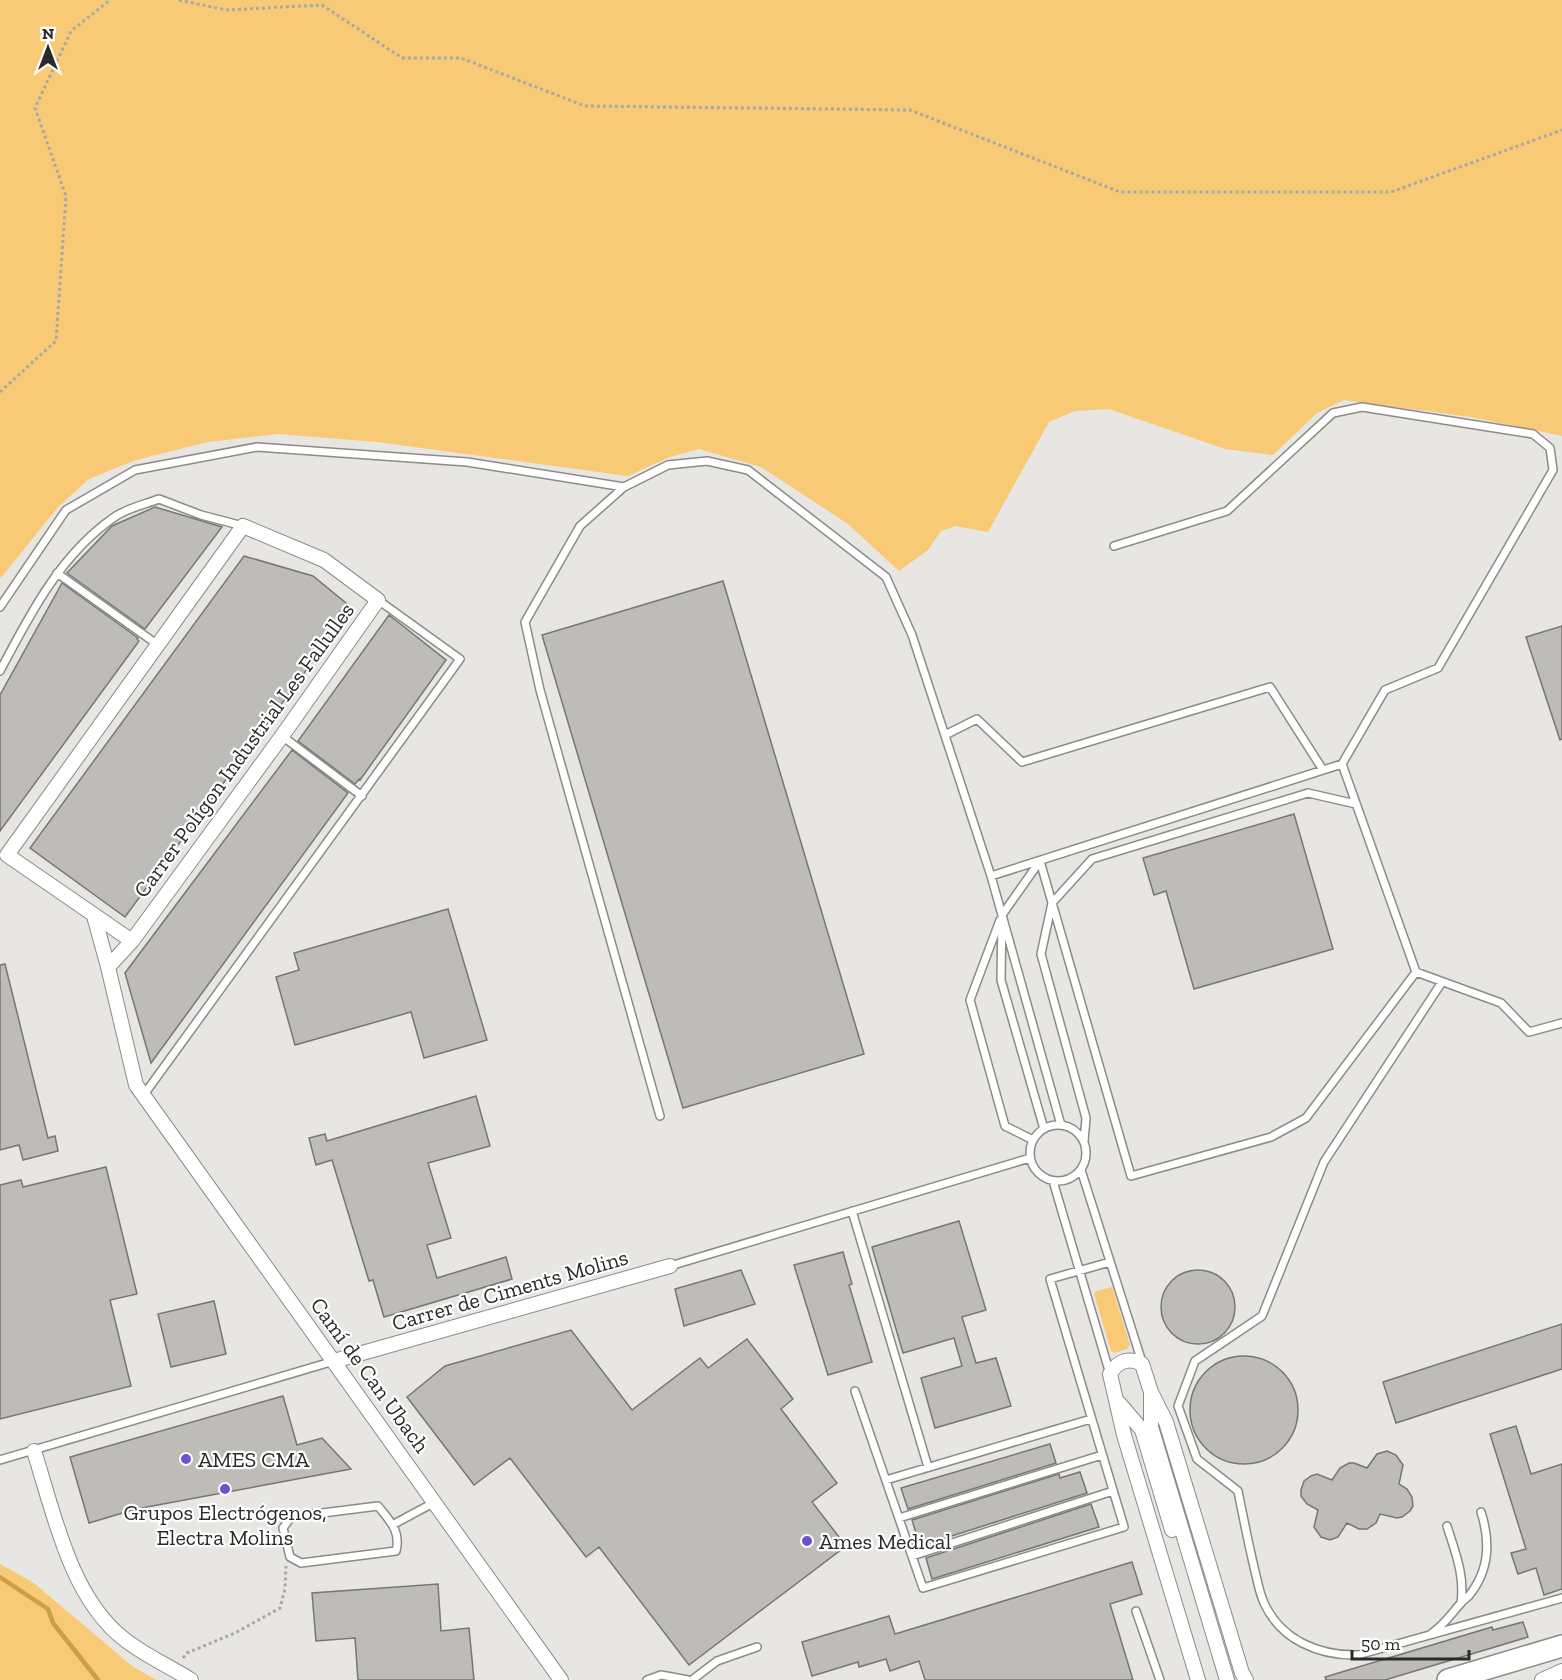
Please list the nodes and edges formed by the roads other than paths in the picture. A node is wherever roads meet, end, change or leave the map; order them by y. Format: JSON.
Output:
{"nodes":[{"id":1,"x":624,"y":487,"type":"junction"},
{"id":2,"x":243,"y":526,"type":"junction"},
{"id":3,"x":1114,"y":546,"type":"dead end"},
{"id":4,"x":57,"y":573,"type":"junction"},
{"id":5,"x":378,"y":600,"type":"junction"},
{"id":6,"x":0,"y":608,"type":"edge"},
{"id":7,"x":158,"y":645,"type":"junction"},
{"id":8,"x":0,"y":671,"type":"edge"},
{"id":9,"x":945,"y":735,"type":"junction"},
{"id":10,"x":282,"y":736,"type":"junction"},
{"id":11,"x":1342,"y":764,"type":"junction"},
{"id":12,"x":1323,"y":770,"type":"junction"},
{"id":13,"x":362,"y":796,"type":"junction"},
{"id":14,"x":1356,"y":804,"type":"junction"},
{"id":15,"x":3,"y":859,"type":"edge"},
{"id":16,"x":1040,"y":861,"type":"junction"},
{"id":17,"x":991,"y":876,"type":"junction"},
{"id":18,"x":1052,"y":903,"type":"junction"},
{"id":19,"x":1002,"y":915,"type":"junction"},
{"id":20,"x":94,"y":916,"type":"junction"},
{"id":21,"x":132,"y":941,"type":"junction"},
{"id":22,"x":108,"y":967,"type":"junction"},
{"id":23,"x":1416,"y":972,"type":"junction"},
{"id":24,"x":1442,"y":982,"type":"junction"},
{"id":25,"x":1562,"y":1023,"type":"edge"},
{"id":26,"x":143,"y":1096,"type":"junction"},
{"id":27,"x":660,"y":1116,"type":"dead end"},
{"id":28,"x":1061,"y":1125,"type":"junction"},
{"id":29,"x":1044,"y":1129,"type":"junction"},
{"id":30,"x":1033,"y":1140,"type":"junction"},
{"id":31,"x":1084,"y":1142,"type":"junction"},
{"id":32,"x":1030,"y":1158,"type":"junction"},
{"id":33,"x":1081,"y":1170,"type":"junction"},
{"id":34,"x":1053,"y":1181,"type":"junction"},
{"id":35,"x":852,"y":1211,"type":"junction"},
{"id":36,"x":1110,"y":1262,"type":"junction"},
{"id":37,"x":670,"y":1266,"type":"joint"},
{"id":38,"x":1079,"y":1270,"type":"junction"},
{"id":39,"x":334,"y":1361,"type":"junction"},
{"id":40,"x":1142,"y":1364,"type":"junction"},
{"id":41,"x":1110,"y":1374,"type":"junction"},
{"id":42,"x":855,"y":1391,"type":"dead end"},
{"id":43,"x":1151,"y":1392,"type":"junction"},
{"id":44,"x":1118,"y":1402,"type":"junction"},
{"id":45,"x":1091,"y":1419,"type":"junction"},
{"id":46,"x":33,"y":1450,"type":"junction"},
{"id":47,"x":1102,"y":1455,"type":"junction"},
{"id":48,"x":0,"y":1460,"type":"edge"},
{"id":49,"x":928,"y":1467,"type":"junction"},
{"id":50,"x":886,"y":1480,"type":"junction"},
{"id":51,"x":1113,"y":1491,"type":"junction"},
{"id":52,"x":435,"y":1502,"type":"junction"},
{"id":53,"x":1482,"y":1512,"type":"dead end"},
{"id":54,"x":899,"y":1518,"type":"junction"},
{"id":55,"x":394,"y":1524,"type":"junction"},
{"id":56,"x":1447,"y":1527,"type":"dead end"},
{"id":57,"x":912,"y":1556,"type":"junction"},
{"id":58,"x":1562,"y":1598,"type":"edge"},
{"id":59,"x":1461,"y":1603,"type":"junction"},
{"id":60,"x":1136,"y":1611,"type":"dead end"},
{"id":61,"x":1430,"y":1635,"type":"junction"},
{"id":62,"x":1562,"y":1646,"type":"edge"},
{"id":63,"x":757,"y":1647,"type":"dead end"},
{"id":64,"x":1562,"y":1671,"type":"edge"},
{"id":65,"x":190,"y":1680,"type":"edge"},
{"id":66,"x":561,"y":1680,"type":"edge"},
{"id":67,"x":647,"y":1680,"type":"edge"},
{"id":68,"x":688,"y":1680,"type":"edge"},
{"id":69,"x":692,"y":1680,"type":"edge"},
{"id":70,"x":1160,"y":1680,"type":"edge"},
{"id":71,"x":1198,"y":1680,"type":"edge"},
{"id":72,"x":1217,"y":1680,"type":"edge"},
{"id":73,"x":1227,"y":1680,"type":"edge"},
{"id":74,"x":1246,"y":1680,"type":"edge"},
{"id":75,"x":1448,"y":1680,"type":"edge"},
{"id":76,"x":1542,"y":1680,"type":"edge"}],
"edges":[{"from":1,"to":6,"type":"lane"},
{"from":1,"to":9,"type":"lane"},
{"from":1,"to":27,"type":"lane"},
{"from":2,"to":4,"type":"lane"},
{"from":2,"to":5,"type":"street","name":"Carrer Polígon Industrial Les Fallulles"},
{"from":2,"to":7,"type":"street"},
{"from":3,"to":11,"type":"lane"},
{"from":4,"to":7,"type":"lane"},
{"from":4,"to":8,"type":"lane"},
{"from":5,"to":10,"type":"street","name":"Carrer Polígon Industrial Les Fallulles"},
{"from":5,"to":13,"type":"lane"},
{"from":7,"to":15,"type":"street"},
{"from":9,"to":12,"type":"lane"},
{"from":9,"to":17,"type":"lane"},
{"from":10,"to":13,"type":"lane"},
{"from":10,"to":21,"type":"street","name":"Carrer Polígon Industrial Les Fallulles"},
{"from":11,"to":12,"type":"lane"},
{"from":11,"to":14,"type":"lane"},
{"from":12,"to":16,"type":"lane"},
{"from":13,"to":26,"type":"lane"},
{"from":14,"to":18,"type":"lane"},
{"from":14,"to":23,"type":"lane"},
{"from":15,"to":20,"type":"street"},
{"from":16,"to":17,"type":"lane"},
{"from":16,"to":18,"type":"lane"},
{"from":16,"to":19,"type":"lane"},
{"from":17,"to":19,"type":"lane"},
{"from":18,"to":23,"type":"lane"},
{"from":18,"to":31,"type":"lane"},
{"from":19,"to":28,"type":"lane"},
{"from":19,"to":29,"type":"lane"},
{"from":19,"to":30,"type":"lane"},
{"from":20,"to":21,"type":"street"},
{"from":20,"to":22,"type":"street"},
{"from":21,"to":22,"type":"street","name":"Carrer Polígon Industrial Les Fallulles"},
{"from":22,"to":26,"type":"street"},
{"from":23,"to":24,"type":"lane"},
{"from":24,"to":25,"type":"lane"},
{"from":24,"to":61,"type":"lane"},
{"from":26,"to":39,"type":"street","name":"Camí de Can Ubach"},
{"from":28,"to":29,"type":"lane"},
{"from":28,"to":31,"type":"lane"},
{"from":29,"to":30,"type":"lane"},
{"from":30,"to":32,"type":"lane"},
{"from":31,"to":33,"type":"lane"},
{"from":32,"to":34,"type":"lane"},
{"from":32,"to":35,"type":"lane","name":"Carrer de Ciments Molins"},
{"from":33,"to":34,"type":"lane"},
{"from":33,"to":36,"type":"lane"},
{"from":34,"to":38,"type":"lane"},
{"from":35,"to":37,"type":"lane","name":"Carrer de Ciments Molins"},
{"from":35,"to":49,"type":"lane"},
{"from":36,"to":38,"type":"lane"},
{"from":36,"to":40,"type":"lane"},
{"from":37,"to":39,"type":"street","name":"Carrer de Ciments Molins"},
{"from":38,"to":41,"type":"lane"},
{"from":38,"to":45,"type":"lane"},
{"from":39,"to":46,"type":"lane","name":"Carrer de Ciments Molins"},
{"from":39,"to":52,"type":"street","name":"Camí de Can Ubach"},
{"from":40,"to":41,"type":"street"},
{"from":40,"to":43,"type":"street"},
{"from":41,"to":44,"type":"street"},
{"from":42,"to":50,"type":"lane"},
{"from":43,"to":73,"type":"street"},
{"from":43,"to":74,"type":"street"},
{"from":44,"to":71,"type":"street"},
{"from":44,"to":72,"type":"street"},
{"from":45,"to":47,"type":"lane"},
{"from":45,"to":49,"type":"lane"},
{"from":46,"to":48,"type":"lane","name":"Carrer de Ciments Molins"},
{"from":46,"to":65,"type":"street"},
{"from":47,"to":51,"type":"lane"},
{"from":47,"to":54,"type":"lane"},
{"from":49,"to":50,"type":"lane"},
{"from":50,"to":54,"type":"lane"},
{"from":51,"to":57,"type":"lane"},
{"from":51,"to":57,"type":"lane"},
{"from":52,"to":55,"type":"lane"},
{"from":52,"to":66,"type":"street","name":"Camí de Can Ubach"},
{"from":53,"to":59,"type":"lane"},
{"from":54,"to":57,"type":"lane"},
{"from":55,"to":55,"type":"lane"},
{"from":56,"to":59,"type":"lane"},
{"from":58,"to":61,"type":"lane"},
{"from":59,"to":61,"type":"lane"},
{"from":60,"to":70,"type":"lane"},
{"from":62,"to":75,"type":"main road"},
{"from":63,"to":69,"type":"lane"},
{"from":64,"to":76,"type":"street"},
{"from":67,"to":68,"type":"lane"}]}
